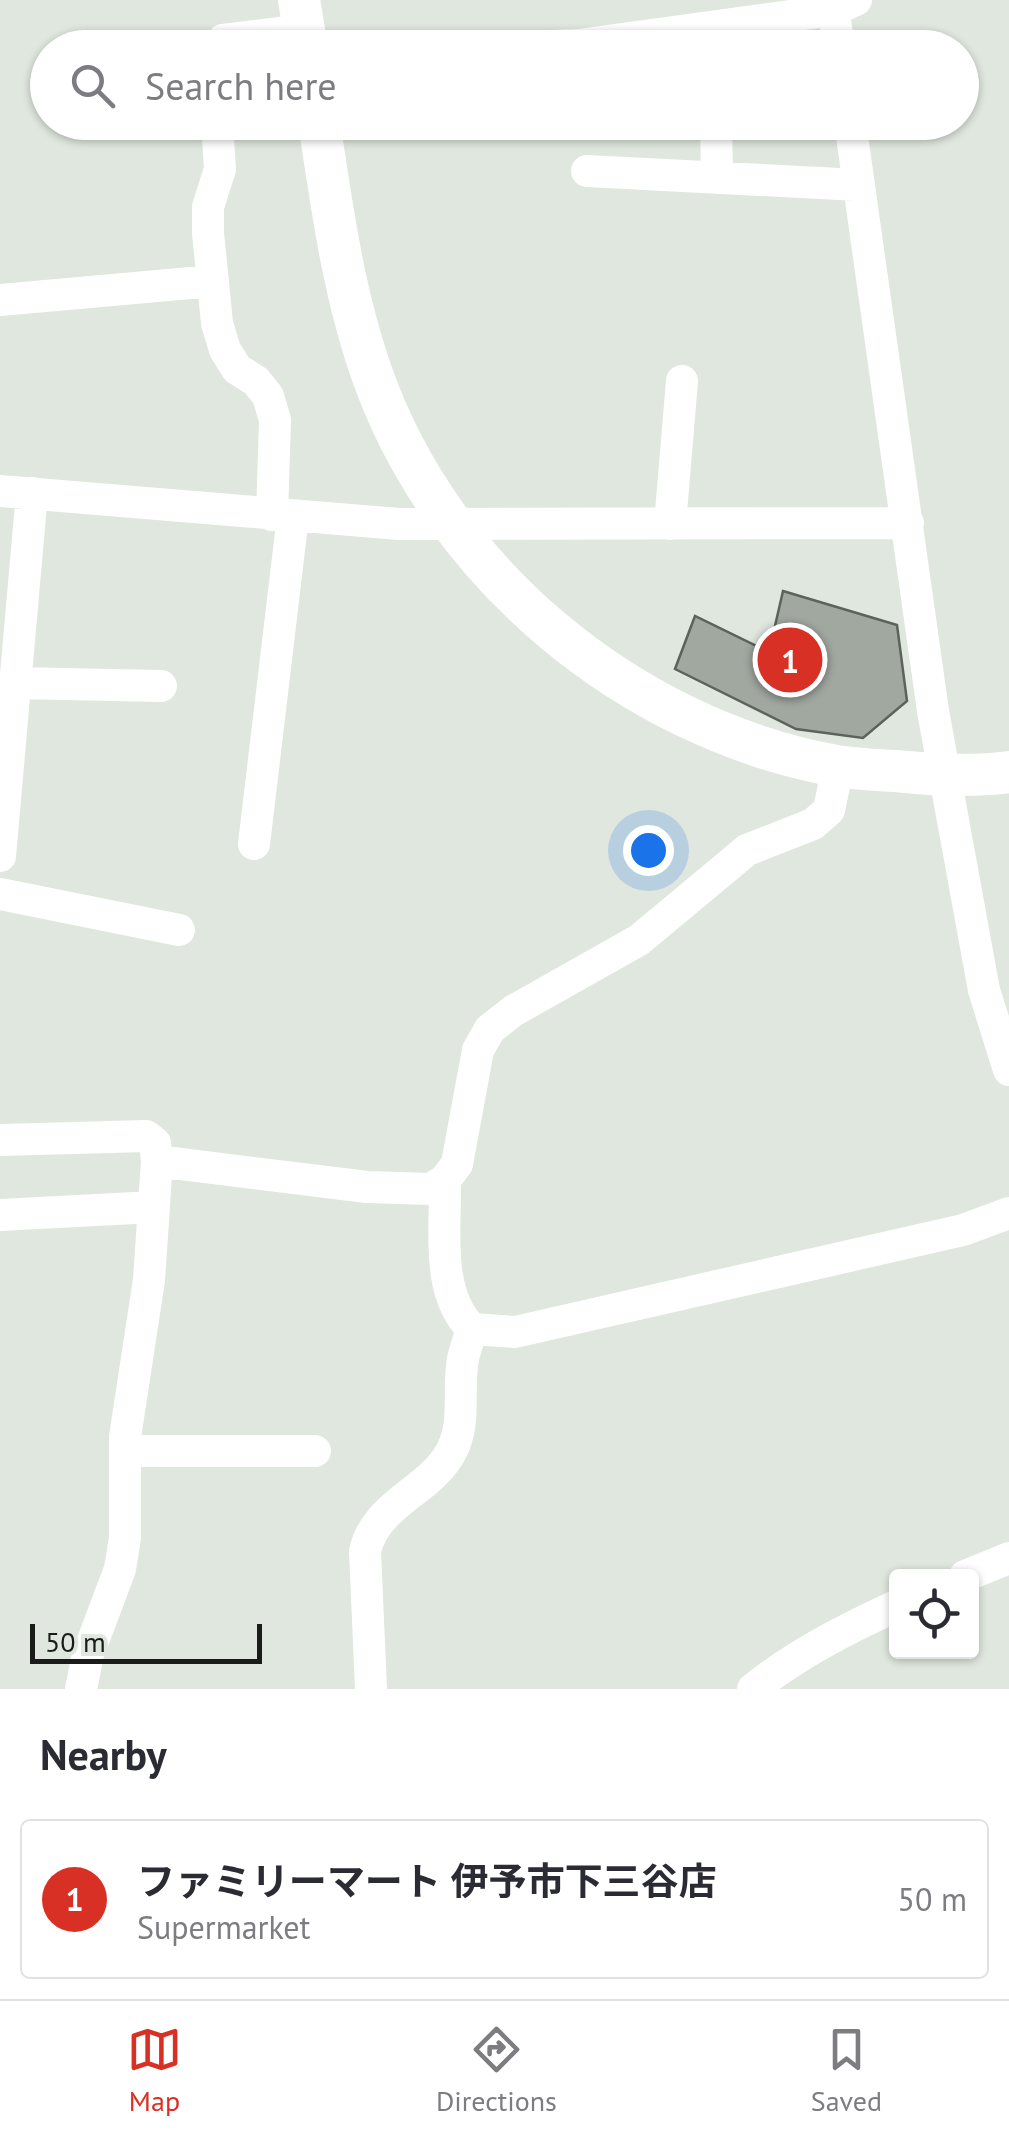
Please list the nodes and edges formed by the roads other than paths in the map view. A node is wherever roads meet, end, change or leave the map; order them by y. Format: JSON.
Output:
{"nodes":[{"id":1,"x":841,"y":3,"type":"edge"},
{"id":2,"x":699,"y":26,"type":"edge"},
{"id":3,"x":674,"y":30,"type":"edge"},
{"id":4,"x":840,"y":30,"type":"edge"},
{"id":5,"x":218,"y":140,"type":"edge"},
{"id":6,"x":322,"y":140,"type":"edge"},
{"id":7,"x":716,"y":140,"type":"edge"},
{"id":8,"x":853,"y":140,"type":"edge"},
{"id":9,"x":587,"y":172,"type":"dead end"},
{"id":10,"x":717,"y":178,"type":"junction"},
{"id":11,"x":859,"y":185,"type":"junction"},
{"id":12,"x":212,"y":282,"type":"junction"},
{"id":13,"x":0,"y":300,"type":"edge"},
{"id":14,"x":682,"y":381,"type":"dead end"},
{"id":15,"x":16,"y":492,"type":"edge"},
{"id":16,"x":282,"y":515,"type":"junction"},
{"id":17,"x":908,"y":523,"type":"junction"},
{"id":18,"x":670,"y":524,"type":"junction"},
{"id":19,"x":453,"y":526,"type":"junction"},
{"id":20,"x":15,"y":683,"type":"junction"},
{"id":21,"x":160,"y":686,"type":"dead end"},
{"id":22,"x":838,"y":766,"type":"junction"},
{"id":23,"x":1009,"y":772,"type":"edge"},
{"id":24,"x":944,"y":776,"type":"junction"},
{"id":25,"x":254,"y":844,"type":"dead end"},
{"id":26,"x":0,"y":856,"type":"edge"},
{"id":27,"x":0,"y":894,"type":"edge"},
{"id":28,"x":179,"y":930,"type":"dead end"},
{"id":29,"x":1009,"y":1070,"type":"edge"},
{"id":30,"x":0,"y":1140,"type":"edge"},
{"id":31,"x":158,"y":1161,"type":"junction"},
{"id":32,"x":446,"y":1180,"type":"junction"},
{"id":33,"x":154,"y":1207,"type":"junction"},
{"id":34,"x":1009,"y":1213,"type":"edge"},
{"id":35,"x":0,"y":1215,"type":"edge"},
{"id":36,"x":472,"y":1329,"type":"junction"},
{"id":37,"x":315,"y":1450,"type":"dead end"},
{"id":38,"x":125,"y":1451,"type":"junction"},
{"id":39,"x":1009,"y":1558,"type":"edge"},
{"id":40,"x":979,"y":1570,"type":"edge"},
{"id":41,"x":889,"y":1609,"type":"edge"},
{"id":42,"x":81,"y":1689,"type":"edge"},
{"id":43,"x":370,"y":1689,"type":"edge"},
{"id":44,"x":753,"y":1689,"type":"edge"}],
"edges":[{"from":1,"to":2,"type":"street"},
{"from":1,"to":4,"type":"street"},
{"from":2,"to":3,"type":"street"},
{"from":5,"to":12,"type":"street"},
{"from":6,"to":19,"type":"street"},
{"from":7,"to":10,"type":"street"},
{"from":8,"to":11,"type":"street"},
{"from":9,"to":10,"type":"street"},
{"from":10,"to":11,"type":"street"},
{"from":11,"to":17,"type":"street"},
{"from":12,"to":13,"type":"street"},
{"from":12,"to":16,"type":"street"},
{"from":14,"to":18,"type":"street"},
{"from":15,"to":16,"type":"street"},
{"from":15,"to":20,"type":"street"},
{"from":16,"to":19,"type":"street"},
{"from":16,"to":25,"type":"street"},
{"from":17,"to":18,"type":"street"},
{"from":17,"to":24,"type":"street"},
{"from":18,"to":19,"type":"street"},
{"from":19,"to":22,"type":"street"},
{"from":20,"to":21,"type":"street"},
{"from":20,"to":26,"type":"street"},
{"from":22,"to":24,"type":"street"},
{"from":22,"to":32,"type":"street"},
{"from":23,"to":24,"type":"street"},
{"from":24,"to":29,"type":"street"},
{"from":27,"to":28,"type":"street"},
{"from":30,"to":31,"type":"street"},
{"from":31,"to":32,"type":"street"},
{"from":31,"to":33,"type":"street"},
{"from":32,"to":36,"type":"street"},
{"from":33,"to":35,"type":"street"},
{"from":33,"to":38,"type":"street"},
{"from":34,"to":36,"type":"street"},
{"from":36,"to":43,"type":"street"},
{"from":37,"to":38,"type":"street"},
{"from":38,"to":42,"type":"street"},
{"from":39,"to":40,"type":"street"},
{"from":41,"to":44,"type":"street"}]}
